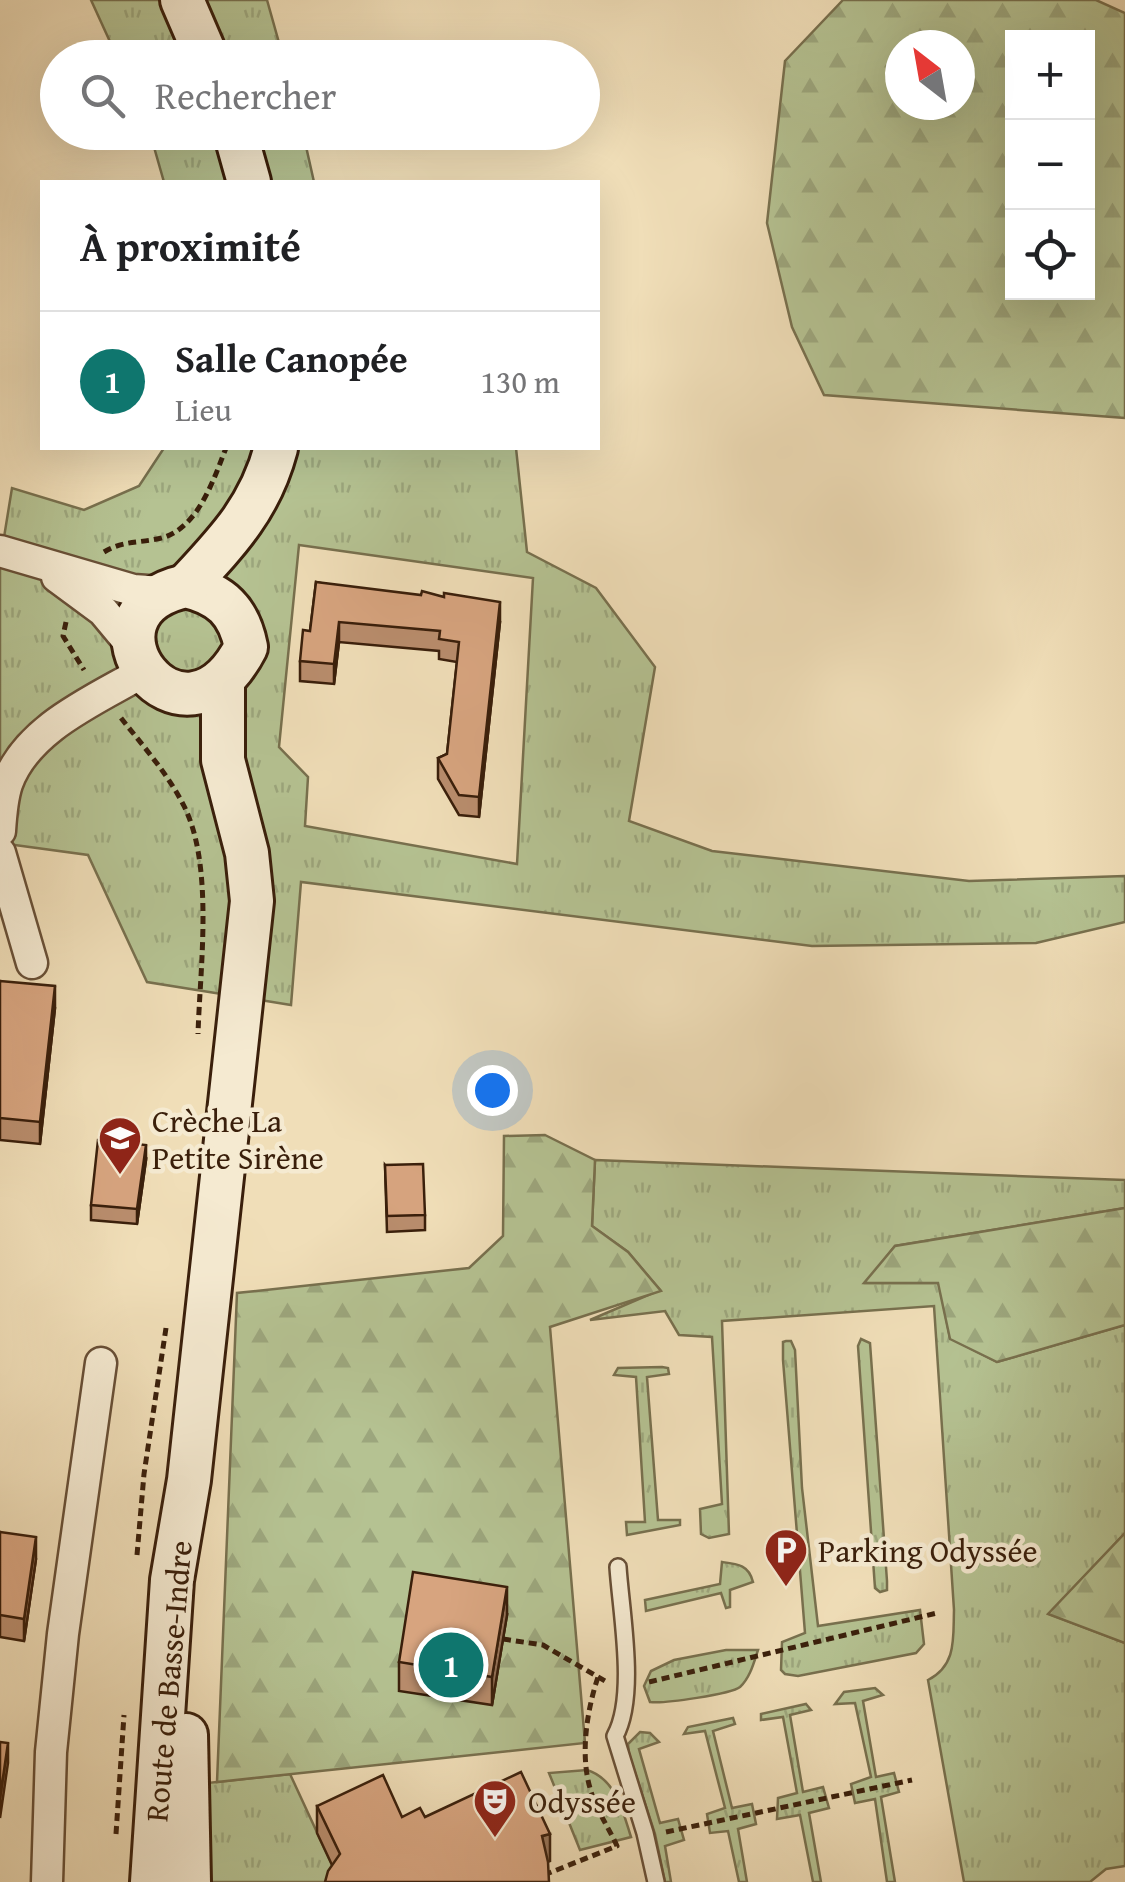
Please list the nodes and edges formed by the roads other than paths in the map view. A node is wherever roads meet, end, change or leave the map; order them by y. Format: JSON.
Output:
{"nodes":[{"id":1,"x":182,"y":0,"type":"edge"},
{"id":2,"x":199,"y":40,"type":"edge"},
{"id":3,"x":240,"y":150,"type":"edge"},
{"id":4,"x":249,"y":180,"type":"edge"},
{"id":5,"x":275,"y":450,"type":"edge"},
{"id":6,"x":253,"y":508,"type":"junction"},
{"id":7,"x":14,"y":555,"type":"edge"},
{"id":8,"x":82,"y":583,"type":"junction"},
{"id":9,"x":174,"y":589,"type":"junction"},
{"id":10,"x":237,"y":617,"type":"junction"},
{"id":11,"x":149,"y":670,"type":"junction"},
{"id":12,"x":223,"y":681,"type":"junction"},
{"id":13,"x":223,"y":760,"type":"junction"},
{"id":14,"x":0,"y":831,"type":"edge"},
{"id":15,"x":0,"y":853,"type":"edge"},
{"id":16,"x":32,"y":963,"type":"dead end"},
{"id":17,"x":101,"y":1364,"type":"dead end"},
{"id":18,"x":189,"y":1480,"type":"junction"},
{"id":19,"x":618,"y":1567,"type":"dead end"},
{"id":20,"x":47,"y":1882,"type":"edge"},
{"id":21,"x":152,"y":1882,"type":"edge"},
{"id":22,"x":189,"y":1882,"type":"edge"},
{"id":23,"x":656,"y":1882,"type":"edge"}],
"edges":[{"from":1,"to":2,"type":"main road"},
{"from":3,"to":4,"type":"main road"},
{"from":5,"to":6,"type":"main road"},
{"from":6,"to":9,"type":"main road"},
{"from":6,"to":10,"type":"main road"},
{"from":7,"to":8,"type":"street"},
{"from":8,"to":9,"type":"street"},
{"from":8,"to":11,"type":"street"},
{"from":9,"to":10,"type":"main road"},
{"from":9,"to":11,"type":"main road"},
{"from":10,"to":12,"type":"main road"},
{"from":11,"to":12,"type":"main road"},
{"from":11,"to":13,"type":"main road","name":"Route de Basse-Indre"},
{"from":11,"to":14,"type":"street"},
{"from":12,"to":13,"type":"main road","name":"Route de Basse-Indre"},
{"from":13,"to":18,"type":"main road","name":"Route de Basse-Indre"},
{"from":15,"to":16,"type":"street"},
{"from":17,"to":20,"type":"street"},
{"from":18,"to":21,"type":"main road","name":"Route de Basse-Indre"},
{"from":18,"to":22,"type":"main road","name":"Route de Basse-Indre"},
{"from":19,"to":23,"type":"lane"}]}
